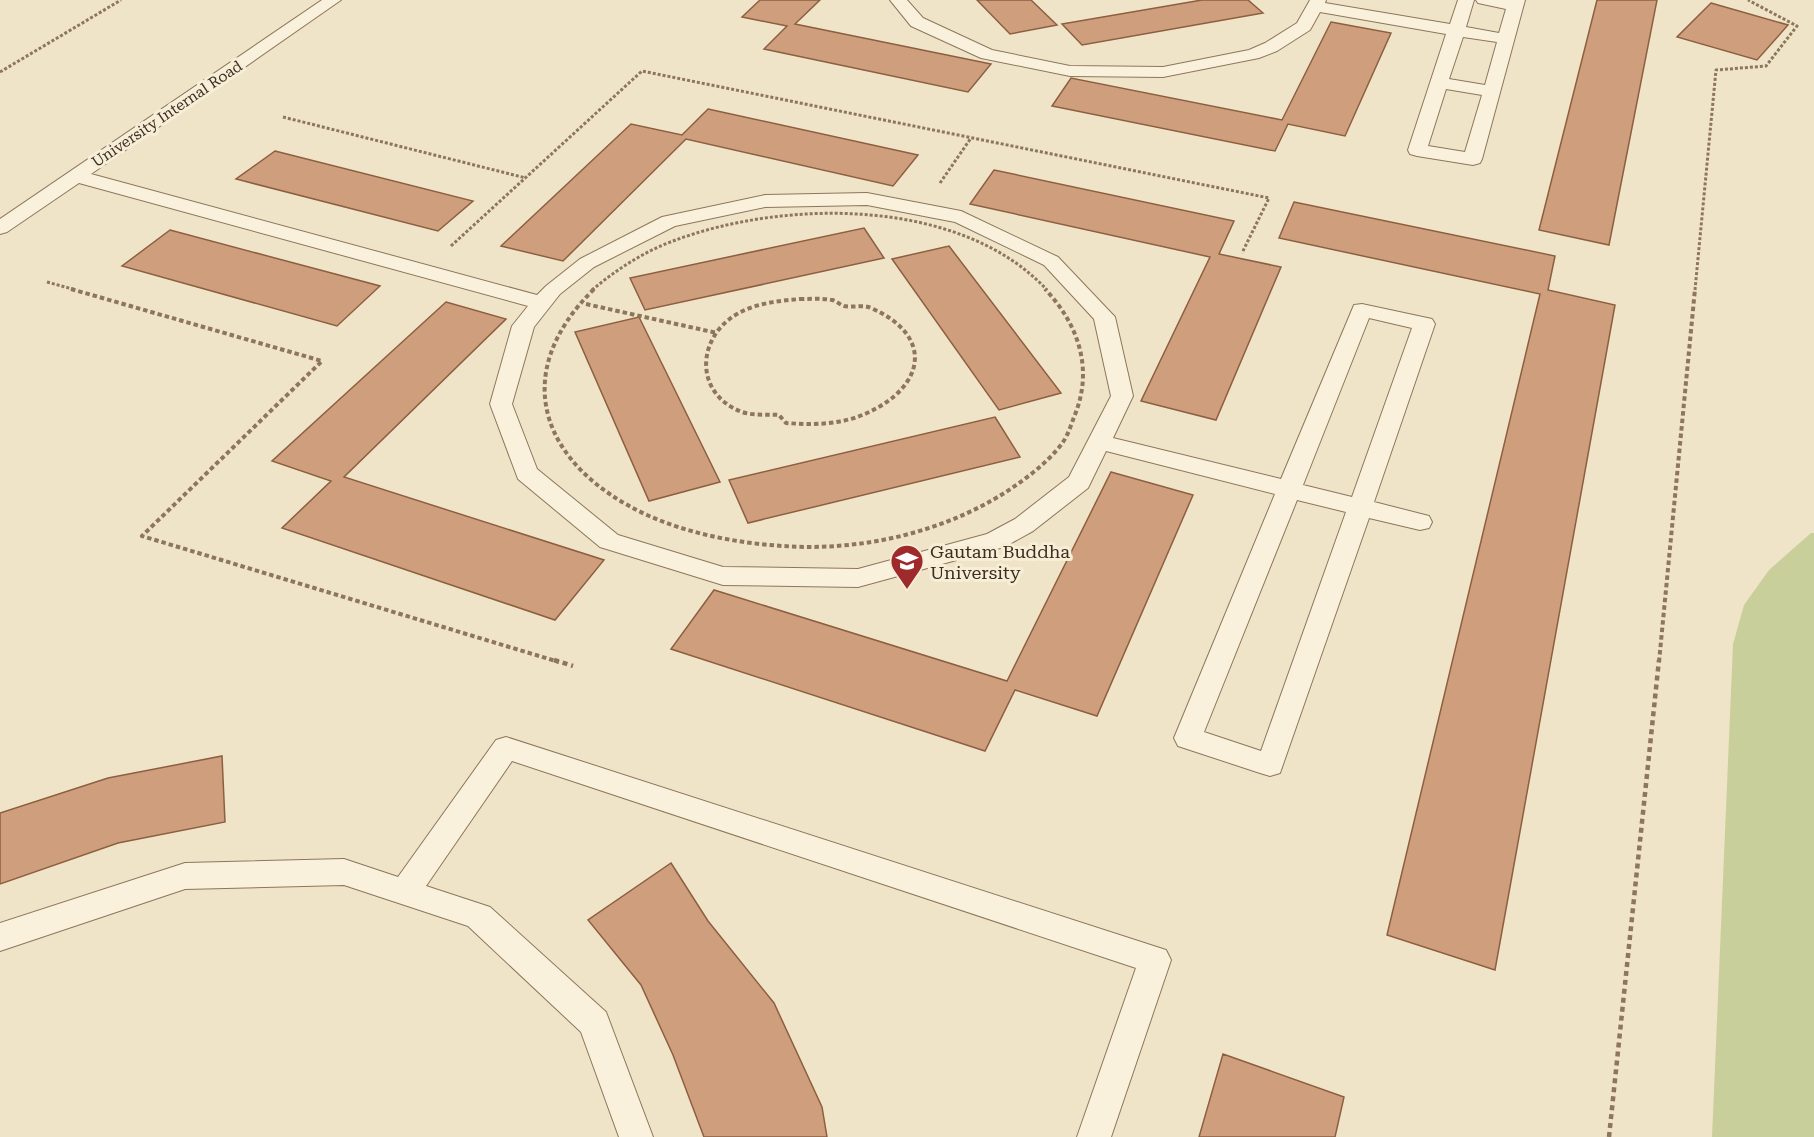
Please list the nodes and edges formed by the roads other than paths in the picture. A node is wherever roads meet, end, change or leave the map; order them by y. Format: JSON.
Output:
{"nodes":[{"id":1,"x":333,"y":0,"type":"edge"},
{"id":2,"x":898,"y":0,"type":"edge"},
{"id":3,"x":1466,"y":0,"type":"edge"},
{"id":4,"x":1484,"y":0,"type":"edge"},
{"id":5,"x":1316,"y":3,"type":"edge"},
{"id":6,"x":1516,"y":3,"type":"edge"},
{"id":7,"x":1456,"y":30,"type":"junction"},
{"id":8,"x":1506,"y":39,"type":"junction"},
{"id":9,"x":1439,"y":82,"type":"junction"},
{"id":10,"x":1492,"y":92,"type":"junction"},
{"id":11,"x":76,"y":176,"type":"junction"},
{"id":12,"x":0,"y":228,"type":"edge"},
{"id":13,"x":542,"y":303,"type":"junction"},
{"id":14,"x":1099,"y":441,"type":"junction"},
{"id":15,"x":1289,"y":489,"type":"junction"},
{"id":16,"x":1360,"y":507,"type":"junction"},
{"id":17,"x":1420,"y":522,"type":"dead end"},
{"id":18,"x":405,"y":891,"type":"junction"},
{"id":19,"x":0,"y":937,"type":"edge"},
{"id":20,"x":636,"y":1137,"type":"edge"},
{"id":21,"x":1094,"y":1137,"type":"edge"}],
"edges":[{"from":1,"to":11,"type":"lane","name":"University Internal Road"},
{"from":2,"to":5,"type":"lane"},
{"from":3,"to":7,"type":"lane"},
{"from":4,"to":6,"type":"lane"},
{"from":5,"to":7,"type":"lane"},
{"from":6,"to":8,"type":"lane"},
{"from":7,"to":8,"type":"lane"},
{"from":7,"to":9,"type":"lane"},
{"from":8,"to":10,"type":"lane"},
{"from":9,"to":10,"type":"lane"},
{"from":9,"to":10,"type":"lane"},
{"from":11,"to":12,"type":"lane","name":"University Internal Road"},
{"from":11,"to":13,"type":"lane"},
{"from":13,"to":14,"type":"lane"},
{"from":13,"to":14,"type":"lane"},
{"from":14,"to":15,"type":"lane"},
{"from":15,"to":16,"type":"lane"},
{"from":15,"to":16,"type":"lane"},
{"from":15,"to":16,"type":"lane"},
{"from":16,"to":17,"type":"lane"},
{"from":18,"to":19,"type":"lane"},
{"from":18,"to":20,"type":"lane"},
{"from":18,"to":21,"type":"lane"}]}
